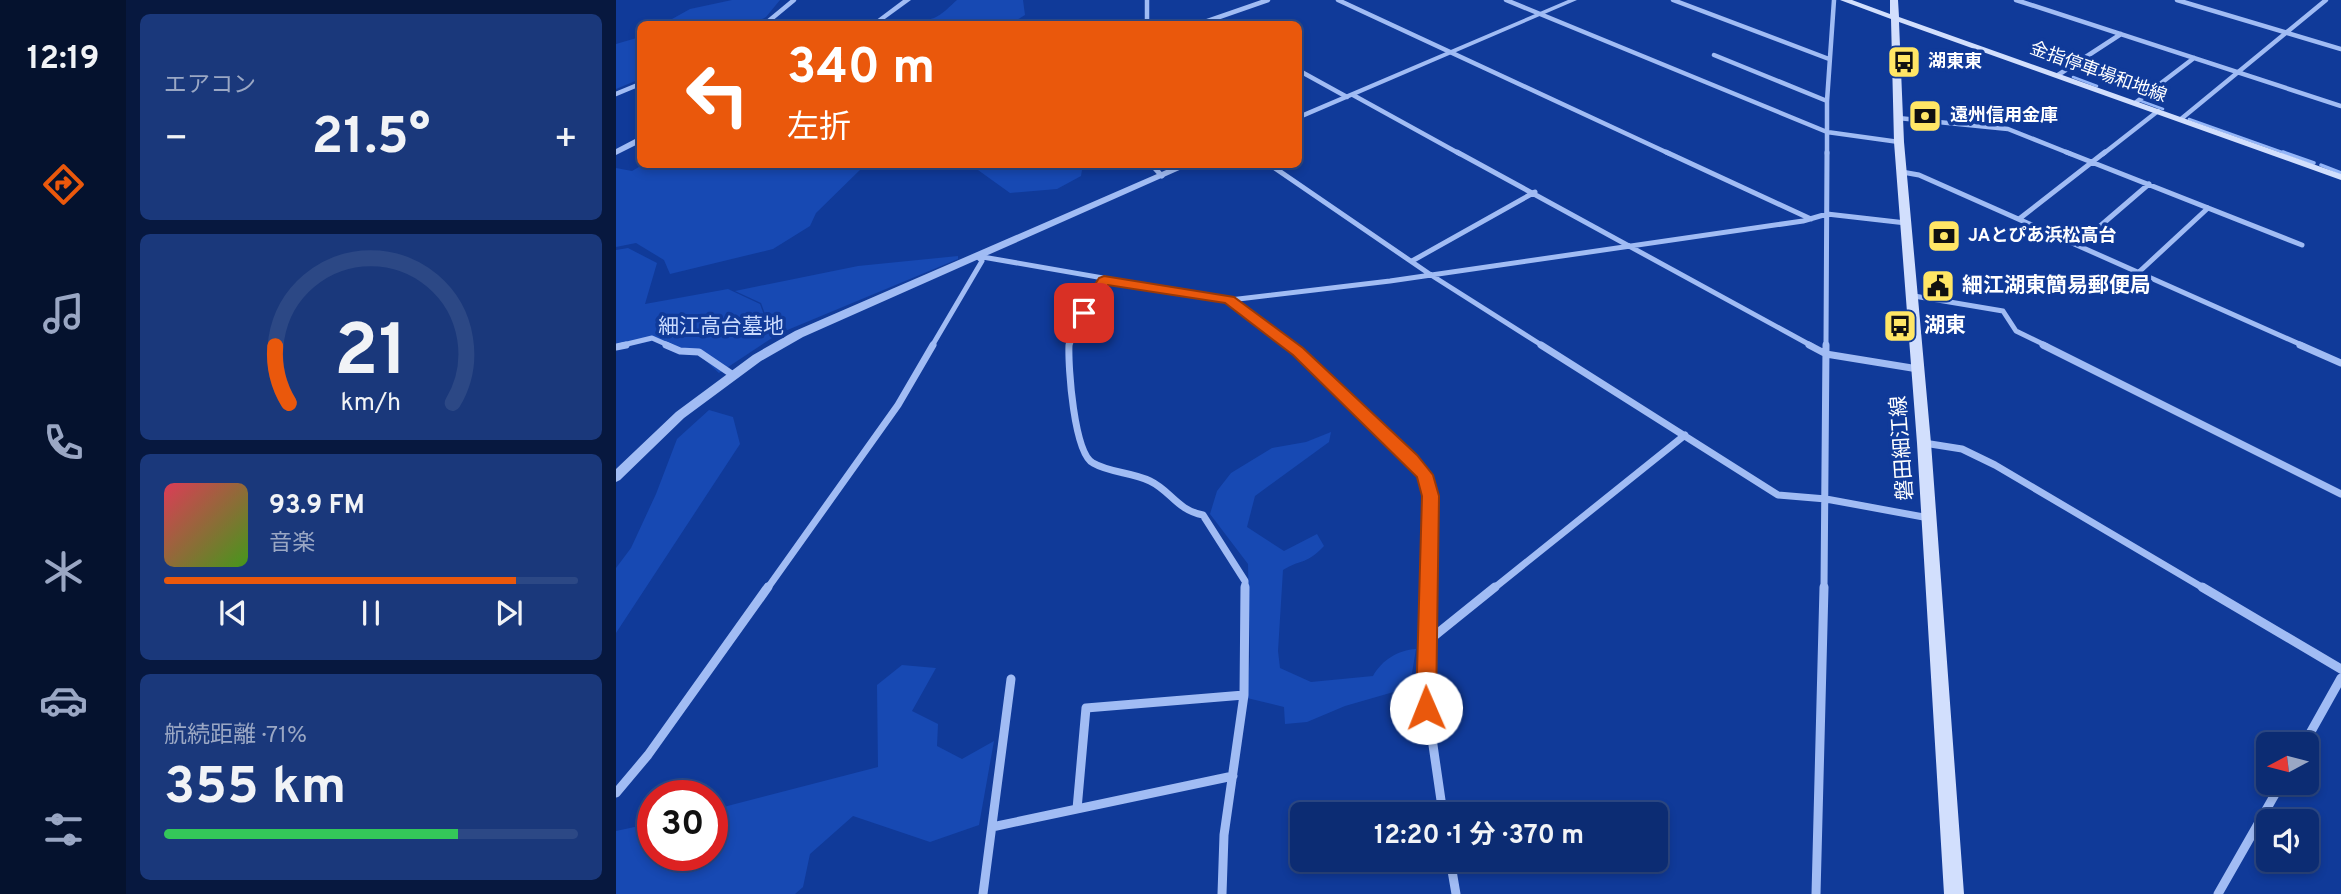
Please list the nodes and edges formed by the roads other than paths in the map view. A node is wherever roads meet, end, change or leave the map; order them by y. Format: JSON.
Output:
{"nodes":[{"id":1,"x":794,"y":0,"type":"edge"},
{"id":2,"x":908,"y":0,"type":"edge"},
{"id":3,"x":1147,"y":0,"type":"edge"},
{"id":4,"x":1268,"y":0,"type":"edge"},
{"id":5,"x":1338,"y":0,"type":"edge"},
{"id":6,"x":1506,"y":0,"type":"edge"},
{"id":7,"x":1574,"y":0,"type":"edge"},
{"id":8,"x":1673,"y":0,"type":"edge"},
{"id":9,"x":1834,"y":0,"type":"edge"},
{"id":10,"x":1844,"y":0,"type":"edge"},
{"id":11,"x":1894,"y":0,"type":"edge"},
{"id":12,"x":2016,"y":0,"type":"edge"},
{"id":13,"x":2177,"y":0,"type":"edge"},
{"id":14,"x":2326,"y":0,"type":"edge"},
{"id":15,"x":2186,"y":1,"type":"edge"},
{"id":16,"x":1542,"y":13,"type":"junction"},
{"id":17,"x":1894,"y":17,"type":"junction"},
{"id":18,"x":1211,"y":20,"type":"joint"},
{"id":19,"x":769,"y":21,"type":"edge"},
{"id":20,"x":878,"y":21,"type":"edge"},
{"id":21,"x":1147,"y":21,"type":"edge"},
{"id":22,"x":1208,"y":21,"type":"edge"},
{"id":23,"x":2286,"y":33,"type":"junction"},
{"id":24,"x":2121,"y":34,"type":"junction"},
{"id":25,"x":2341,"y":49,"type":"edge"},
{"id":26,"x":1452,"y":52,"type":"junction"},
{"id":27,"x":1714,"y":55,"type":"dead end"},
{"id":28,"x":2194,"y":58,"type":"junction"},
{"id":29,"x":1829,"y":59,"type":"junction"},
{"id":30,"x":1302,"y":72,"type":"edge"},
{"id":31,"x":2238,"y":72,"type":"junction"},
{"id":32,"x":2059,"y":75,"type":"junction"},
{"id":33,"x":637,"y":85,"type":"edge"},
{"id":34,"x":616,"y":94,"type":"edge"},
{"id":35,"x":1350,"y":96,"type":"junction"},
{"id":36,"x":1827,"y":101,"type":"junction"},
{"id":37,"x":2135,"y":103,"type":"junction"},
{"id":38,"x":2341,"y":106,"type":"edge"},
{"id":39,"x":2158,"y":111,"type":"junction"},
{"id":40,"x":1302,"y":116,"type":"edge"},
{"id":41,"x":1898,"y":118,"type":"junction"},
{"id":42,"x":2181,"y":119,"type":"junction"},
{"id":43,"x":1827,"y":132,"type":"junction"},
{"id":44,"x":637,"y":141,"type":"edge"},
{"id":45,"x":1899,"y":142,"type":"junction"},
{"id":46,"x":616,"y":152,"type":"edge"},
{"id":47,"x":2092,"y":161,"type":"junction"},
{"id":48,"x":1155,"y":168,"type":"edge"},
{"id":49,"x":1180,"y":168,"type":"edge"},
{"id":50,"x":1275,"y":168,"type":"edge"},
{"id":51,"x":1902,"y":172,"type":"junction"},
{"id":52,"x":1162,"y":176,"type":"junction"},
{"id":53,"x":2341,"y":177,"type":"edge"},
{"id":54,"x":2149,"y":184,"type":"junction"},
{"id":55,"x":1535,"y":192,"type":"junction"},
{"id":56,"x":2208,"y":208,"type":"junction"},
{"id":57,"x":1827,"y":214,"type":"junction"},
{"id":58,"x":1812,"y":219,"type":"junction"},
{"id":59,"x":2019,"y":219,"type":"junction"},
{"id":60,"x":1906,"y":223,"type":"junction"},
{"id":61,"x":2078,"y":245,"type":"junction"},
{"id":62,"x":2302,"y":245,"type":"dead end"},
{"id":63,"x":1629,"y":246,"type":"junction"},
{"id":64,"x":977,"y":256,"type":"junction"},
{"id":65,"x":1412,"y":261,"type":"junction"},
{"id":66,"x":2138,"y":272,"type":"junction"},
{"id":67,"x":1431,"y":275,"type":"junction"},
{"id":68,"x":1104,"y":281,"type":"junction"},
{"id":69,"x":1914,"y":296,"type":"junction"},
{"id":70,"x":1229,"y":300,"type":"junction"},
{"id":71,"x":616,"y":347,"type":"edge"},
{"id":72,"x":1826,"y":354,"type":"junction"},
{"id":73,"x":2341,"y":363,"type":"edge"},
{"id":74,"x":1918,"y":369,"type":"junction"},
{"id":75,"x":733,"y":375,"type":"junction"},
{"id":76,"x":1685,"y":435,"type":"junction"},
{"id":77,"x":1924,"y":443,"type":"junction"},
{"id":78,"x":616,"y":477,"type":"edge"},
{"id":79,"x":2341,"y":494,"type":"edge"},
{"id":80,"x":1826,"y":499,"type":"junction"},
{"id":81,"x":1930,"y":518,"type":"junction"},
{"id":82,"x":1428,"y":641,"type":"junction"},
{"id":83,"x":2341,"y":668,"type":"edge"},
{"id":84,"x":2341,"y":678,"type":"edge"},
{"id":85,"x":1011,"y":679,"type":"dead end"},
{"id":86,"x":1244,"y":695,"type":"junction"},
{"id":87,"x":2311,"y":732,"type":"edge"},
{"id":88,"x":1233,"y":776,"type":"junction"},
{"id":89,"x":616,"y":793,"type":"edge"},
{"id":90,"x":2275,"y":795,"type":"edge"},
{"id":91,"x":1441,"y":802,"type":"edge"},
{"id":92,"x":1077,"y":809,"type":"junction"},
{"id":93,"x":992,"y":827,"type":"junction"},
{"id":94,"x":1452,"y":872,"type":"edge"},
{"id":95,"x":983,"y":894,"type":"edge"},
{"id":96,"x":1222,"y":894,"type":"edge"},
{"id":97,"x":1456,"y":894,"type":"edge"},
{"id":98,"x":1816,"y":894,"type":"edge"},
{"id":99,"x":1954,"y":894,"type":"edge"},
{"id":100,"x":2218,"y":894,"type":"edge"}],
"edges":[{"from":1,"to":19,"type":"street"},
{"from":2,"to":20,"type":"street"},
{"from":3,"to":21,"type":"street"},
{"from":4,"to":18,"type":"street"},
{"from":5,"to":26,"type":"street"},
{"from":6,"to":16,"type":"street"},
{"from":7,"to":16,"type":"street"},
{"from":8,"to":29,"type":"street"},
{"from":9,"to":29,"type":"street"},
{"from":10,"to":17,"type":"main road","name":"金指停車場和地線"},
{"from":11,"to":17,"type":"main road","name":"磐田細江線"},
{"from":12,"to":24,"type":"street"},
{"from":13,"to":15,"type":"street"},
{"from":14,"to":23,"type":"street"},
{"from":15,"to":23,"type":"street"},
{"from":16,"to":26,"type":"street"},
{"from":16,"to":43,"type":"street"},
{"from":17,"to":32,"type":"main road","name":"金指停車場和地線"},
{"from":17,"to":41,"type":"main road","name":"磐田細江線"},
{"from":18,"to":22,"type":"street"},
{"from":23,"to":25,"type":"street"},
{"from":23,"to":31,"type":"street"},
{"from":24,"to":28,"type":"street"},
{"from":24,"to":32,"type":"street"},
{"from":26,"to":35,"type":"street"},
{"from":26,"to":58,"type":"street"},
{"from":27,"to":36,"type":"street"},
{"from":28,"to":31,"type":"street"},
{"from":28,"to":37,"type":"street"},
{"from":29,"to":36,"type":"street"},
{"from":30,"to":35,"type":"street"},
{"from":31,"to":38,"type":"street"},
{"from":31,"to":42,"type":"street"},
{"from":32,"to":37,"type":"main road","name":"金指停車場和地線"},
{"from":33,"to":34,"type":"street"},
{"from":35,"to":40,"type":"street"},
{"from":35,"to":55,"type":"street"},
{"from":36,"to":43,"type":"street"},
{"from":37,"to":39,"type":"main road","name":"金指停車場和地線"},
{"from":39,"to":42,"type":"main road","name":"金指停車場和地線"},
{"from":39,"to":47,"type":"street"},
{"from":41,"to":45,"type":"main road","name":"磐田細江線"},
{"from":41,"to":47,"type":"street"},
{"from":42,"to":53,"type":"main road","name":"金指停車場和地線"},
{"from":43,"to":45,"type":"street"},
{"from":43,"to":57,"type":"street"},
{"from":44,"to":46,"type":"street"},
{"from":45,"to":51,"type":"main road","name":"磐田細江線"},
{"from":47,"to":54,"type":"street"},
{"from":47,"to":59,"type":"street"},
{"from":48,"to":52,"type":"street"},
{"from":49,"to":52,"type":"street"},
{"from":50,"to":65,"type":"street"},
{"from":51,"to":59,"type":"street"},
{"from":51,"to":60,"type":"main road","name":"磐田細江線"},
{"from":52,"to":64,"type":"street"},
{"from":54,"to":56,"type":"street"},
{"from":54,"to":61,"type":"street"},
{"from":55,"to":63,"type":"street"},
{"from":55,"to":65,"type":"street"},
{"from":56,"to":62,"type":"street"},
{"from":56,"to":66,"type":"street"},
{"from":57,"to":58,"type":"street"},
{"from":57,"to":60,"type":"street"},
{"from":57,"to":72,"type":"street"},
{"from":58,"to":63,"type":"street"},
{"from":59,"to":61,"type":"street"},
{"from":60,"to":69,"type":"main road","name":"磐田細江線"},
{"from":61,"to":66,"type":"street"},
{"from":63,"to":67,"type":"street"},
{"from":63,"to":72,"type":"street"},
{"from":64,"to":68,"type":"street"},
{"from":64,"to":75,"type":"street"},
{"from":64,"to":89,"type":"street"},
{"from":65,"to":67,"type":"street"},
{"from":66,"to":73,"type":"street"},
{"from":67,"to":70,"type":"street"},
{"from":67,"to":76,"type":"street"},
{"from":68,"to":70,"type":"street"},
{"from":68,"to":86,"type":"street"},
{"from":69,"to":74,"type":"main road","name":"磐田細江線"},
{"from":69,"to":79,"type":"street"},
{"from":70,"to":82,"type":"street"},
{"from":71,"to":75,"type":"street"},
{"from":72,"to":74,"type":"street"},
{"from":72,"to":80,"type":"street"},
{"from":74,"to":77,"type":"main road","name":"磐田細江線"},
{"from":75,"to":78,"type":"street"},
{"from":76,"to":80,"type":"street"},
{"from":76,"to":82,"type":"street"},
{"from":77,"to":81,"type":"main road","name":"磐田細江線"},
{"from":77,"to":83,"type":"street"},
{"from":80,"to":81,"type":"street"},
{"from":80,"to":98,"type":"street"},
{"from":81,"to":99,"type":"main road","name":"磐田細江線"},
{"from":82,"to":91,"type":"street"},
{"from":84,"to":87,"type":"street"},
{"from":85,"to":93,"type":"street"},
{"from":86,"to":88,"type":"street"},
{"from":86,"to":92,"type":"street"},
{"from":88,"to":92,"type":"street"},
{"from":88,"to":96,"type":"street"},
{"from":90,"to":100,"type":"street"},
{"from":92,"to":93,"type":"street"},
{"from":93,"to":95,"type":"street"},
{"from":94,"to":97,"type":"street"}]}
